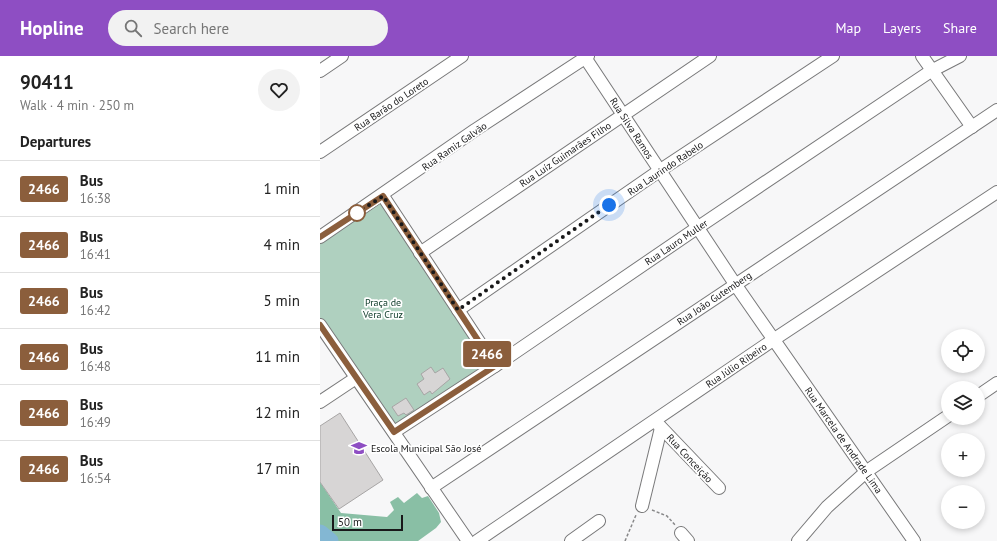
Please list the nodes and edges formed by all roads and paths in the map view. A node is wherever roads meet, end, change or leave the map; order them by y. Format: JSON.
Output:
{"nodes":[{"id":1,"x":342,"y":56,"type":"edge"},
{"id":2,"x":462,"y":56,"type":"edge"},
{"id":3,"x":710,"y":56,"type":"edge"},
{"id":4,"x":833,"y":56,"type":"edge"},
{"id":5,"x":922,"y":56,"type":"edge"},
{"id":6,"x":960,"y":56,"type":"edge"},
{"id":7,"x":586,"y":57,"type":"edge"},
{"id":8,"x":320,"y":71,"type":"edge"},
{"id":9,"x":931,"y":71,"type":"junction"},
{"id":10,"x":997,"y":110,"type":"edge"},
{"id":11,"x":622,"y":115,"type":"junction"},
{"id":12,"x":972,"y":126,"type":"junction"},
{"id":13,"x":320,"y":152,"type":"edge"},
{"id":14,"x":659,"y":171,"type":"junction"},
{"id":15,"x":997,"y":192,"type":"edge"},
{"id":16,"x":383,"y":196,"type":"junction"},
{"id":17,"x":697,"y":228,"type":"junction"},
{"id":18,"x":320,"y":237,"type":"edge"},
{"id":19,"x":420,"y":253,"type":"junction"},
{"id":20,"x":735,"y":284,"type":"junction"},
{"id":21,"x":458,"y":310,"type":"junction"},
{"id":22,"x":320,"y":326,"type":"edge"},
{"id":23,"x":773,"y":340,"type":"junction"},
{"id":24,"x":495,"y":366,"type":"junction"},
{"id":25,"x":356,"y":378,"type":"junction"},
{"id":26,"x":997,"y":383,"type":"edge"},
{"id":27,"x":985,"y":391,"type":"edge"},
{"id":28,"x":320,"y":402,"type":"edge"},
{"id":29,"x":941,"y":421,"type":"edge"},
{"id":30,"x":658,"y":424,"type":"junction"},
{"id":31,"x":394,"y":432,"type":"junction"},
{"id":32,"x":867,"y":471,"type":"junction"},
{"id":33,"x":431,"y":488,"type":"junction"},
{"id":34,"x":719,"y":488,"type":"dead end"},
{"id":35,"x":642,"y":506,"type":"junction"},
{"id":36,"x":599,"y":521,"type":"dead end"},
{"id":37,"x":684,"y":537,"type":"edge"},
{"id":38,"x":468,"y":541,"type":"edge"},
{"id":39,"x":477,"y":541,"type":"edge"},
{"id":40,"x":571,"y":541,"type":"edge"},
{"id":41,"x":625,"y":541,"type":"edge"},
{"id":42,"x":798,"y":541,"type":"edge"},
{"id":43,"x":914,"y":541,"type":"edge"}],
"edges":[{"from":1,"to":8,"type":"street"},
{"from":2,"to":13,"type":"street","name":"Rua Barão do Loreto"},
{"from":3,"to":11,"type":"street","name":"Rua Luíz Guimarães Filho"},
{"from":4,"to":14,"type":"street","name":"Rua Laurindo Rabelo"},
{"from":5,"to":9,"type":"street"},
{"from":6,"to":9,"type":"street","name":"Rua Lauro Muller"},
{"from":7,"to":11,"type":"street","name":"Rua Silva Ramos"},
{"from":7,"to":16,"type":"street","name":"Rua Ramiz Galvão"},
{"from":9,"to":12,"type":"street"},
{"from":9,"to":17,"type":"street","name":"Rua Lauro Muller"},
{"from":10,"to":12,"type":"street","name":"Rua João Gutemberg"},
{"from":11,"to":14,"type":"street","name":"Rua Silva Ramos"},
{"from":11,"to":19,"type":"street","name":"Rua Luíz Guimarães Filho"},
{"from":12,"to":20,"type":"street","name":"Rua João Gutemberg"},
{"from":14,"to":17,"type":"street","name":"Rua Silva Ramos"},
{"from":14,"to":21,"type":"street","name":"Rua Laurindo Rabelo"},
{"from":15,"to":23,"type":"street","name":"Rua Júlio Ribeiro"},
{"from":16,"to":18,"type":"street","name":"Rua Ramiz Galvão"},
{"from":16,"to":19,"type":"street"},
{"from":17,"to":20,"type":"street","name":"Rua Silva Ramos"},
{"from":17,"to":24,"type":"street","name":"Rua Lauro Muller"},
{"from":19,"to":21,"type":"street"},
{"from":20,"to":23,"type":"street","name":"Rua Silva Ramos"},
{"from":20,"to":33,"type":"street","name":"Rua João Gutemberg"},
{"from":21,"to":24,"type":"street"},
{"from":22,"to":25,"type":"street"},
{"from":23,"to":30,"type":"street","name":"Rua Júlio Ribeiro"},
{"from":23,"to":32,"type":"street","name":"Rua Marcela de Andrade Lima"},
{"from":24,"to":31,"type":"street","name":"Rua Lauro Muller"},
{"from":25,"to":28,"type":"street"},
{"from":25,"to":31,"type":"street"},
{"from":26,"to":27,"type":"street"},
{"from":29,"to":32,"type":"street"},
{"from":30,"to":34,"type":"street","name":"Rua Conceição"},
{"from":30,"to":35,"type":"street","name":"Rua Conceição"},
{"from":30,"to":39,"type":"street","name":"Rua Júlio Ribeiro"},
{"from":31,"to":33,"type":"street"},
{"from":32,"to":42,"type":"street"},
{"from":32,"to":43,"type":"street","name":"Rua Marcela de Andrade Lima"},
{"from":33,"to":38,"type":"street"},
{"from":35,"to":37,"type":"path"},
{"from":35,"to":41,"type":"path"},
{"from":36,"to":40,"type":"street"}]}
